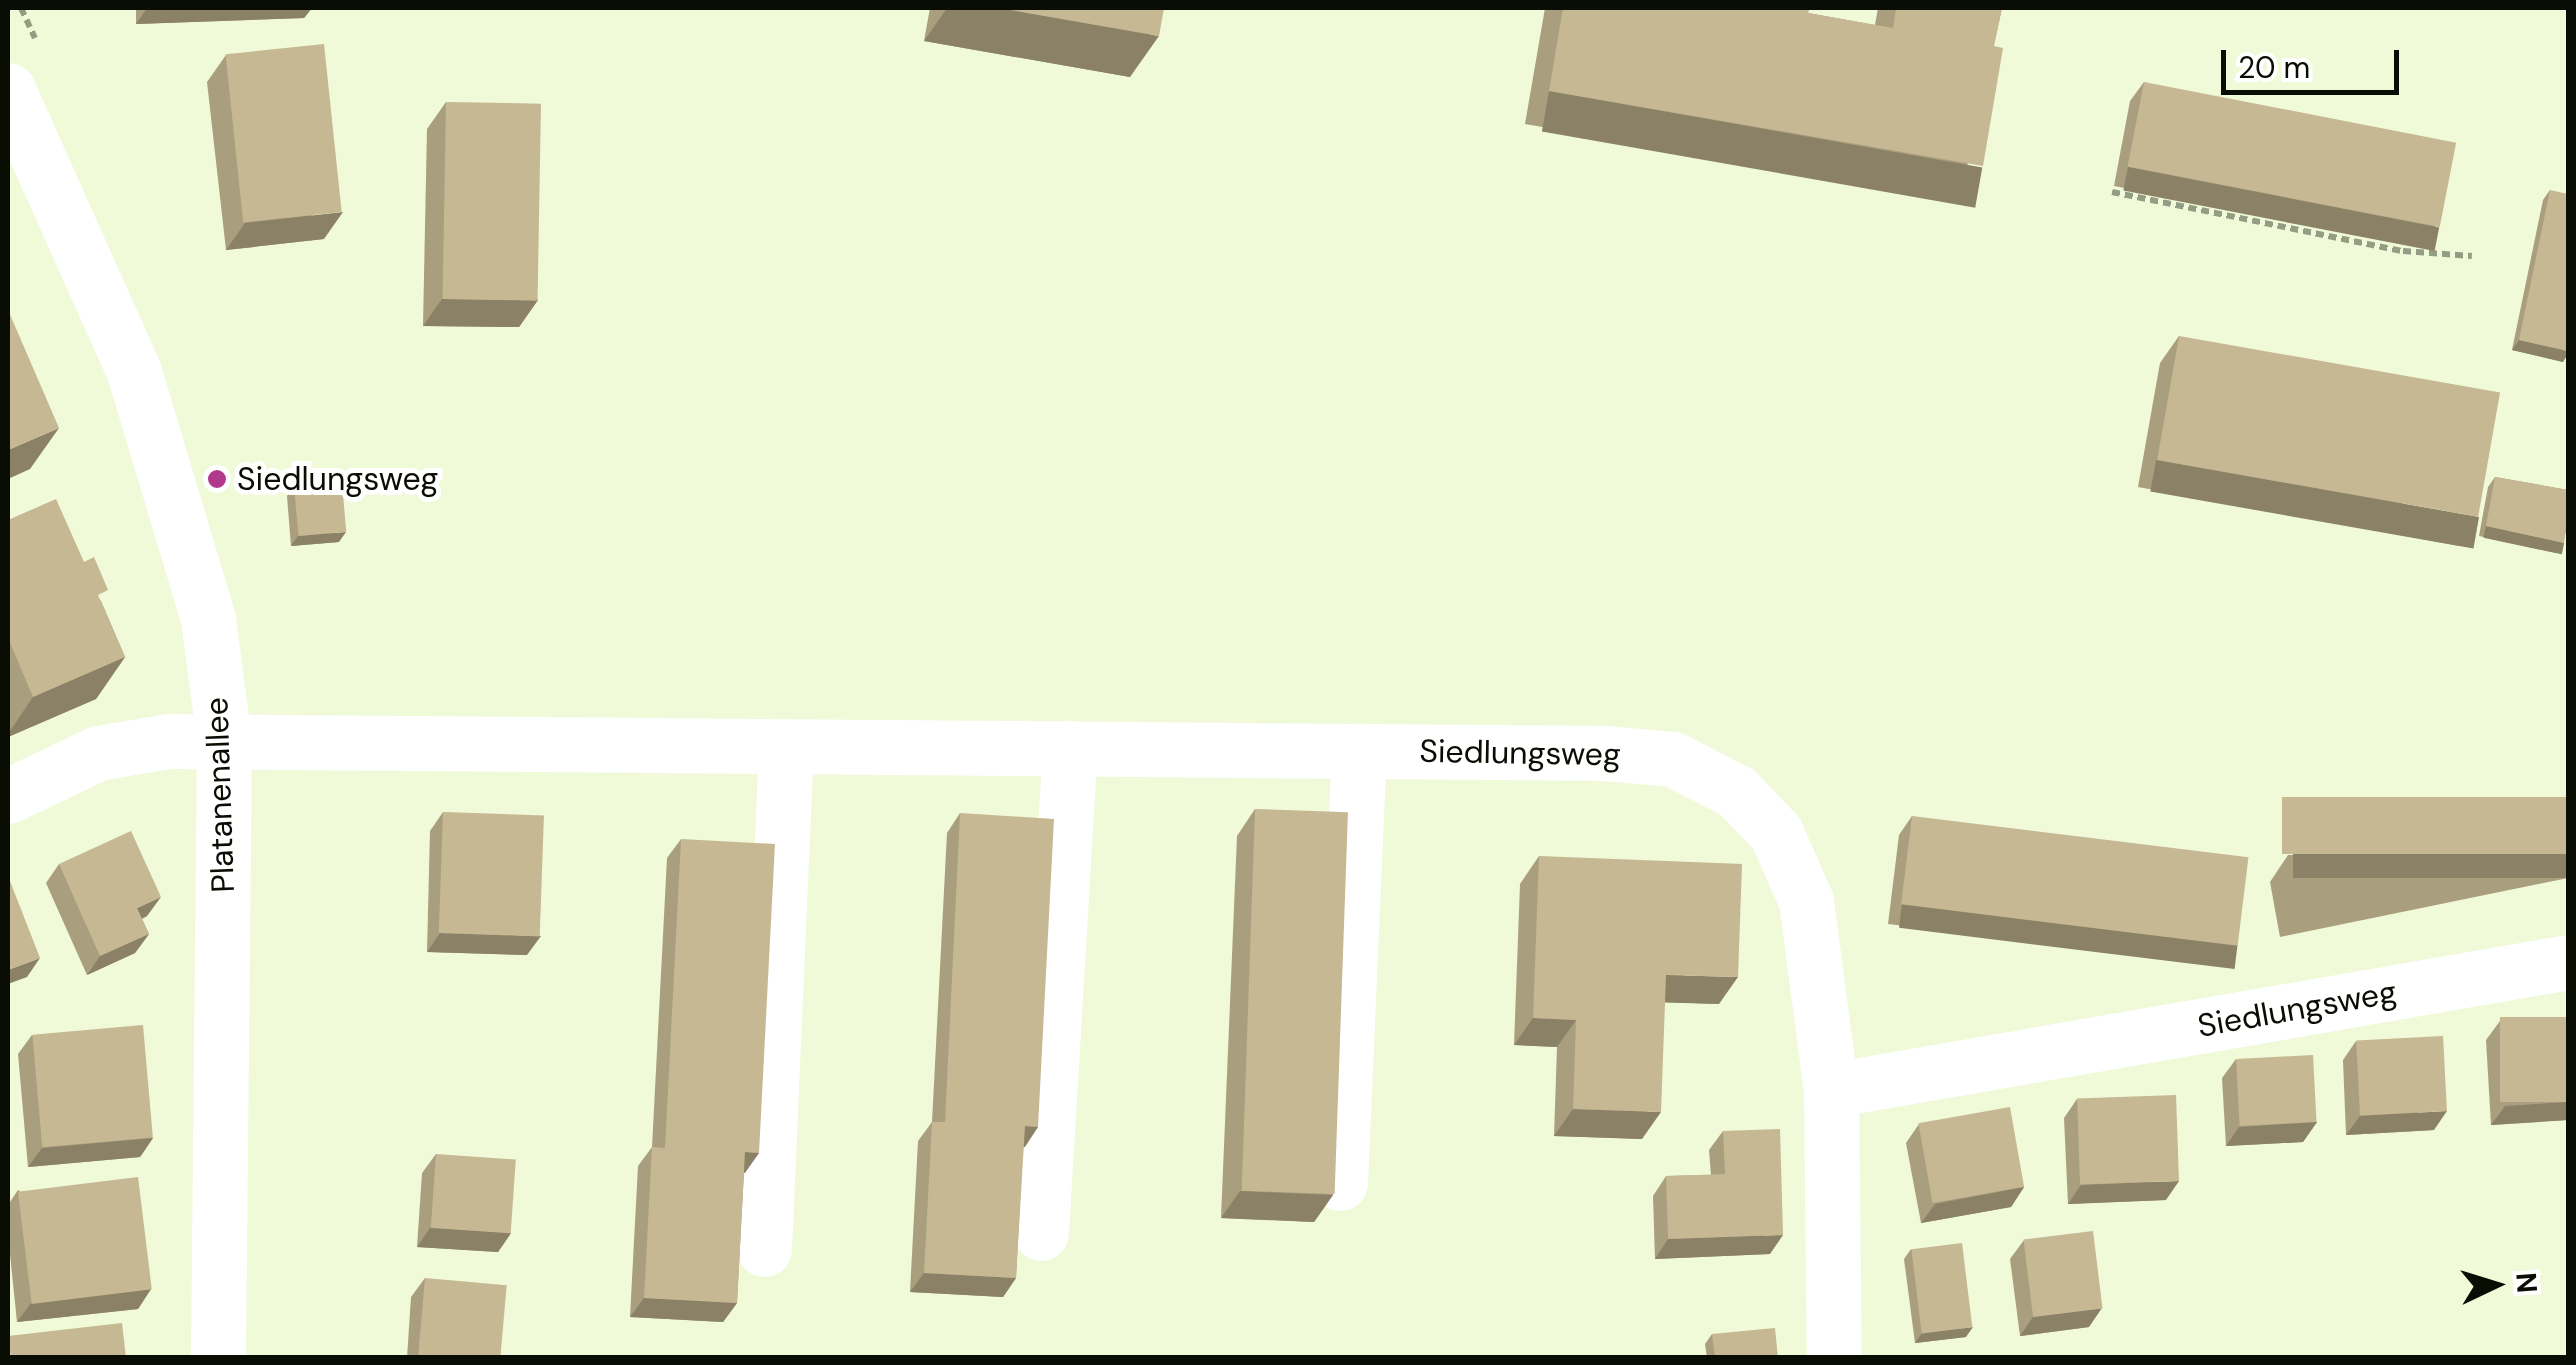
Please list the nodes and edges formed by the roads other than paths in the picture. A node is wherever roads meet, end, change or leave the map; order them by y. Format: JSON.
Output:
{"nodes":[{"id":1,"x":8,"y":90,"type":"edge"},
{"id":2,"x":224,"y":741,"type":"junction"},
{"id":3,"x":786,"y":746,"type":"junction"},
{"id":4,"x":1070,"y":748,"type":"junction"},
{"id":5,"x":1358,"y":750,"type":"junction"},
{"id":6,"x":8,"y":796,"type":"edge"},
{"id":7,"x":2568,"y":962,"type":"edge"},
{"id":8,"x":1831,"y":1090,"type":"junction"},
{"id":9,"x":1340,"y":1183,"type":"dead end"},
{"id":10,"x":1041,"y":1232,"type":"dead end"},
{"id":11,"x":764,"y":1249,"type":"dead end"},
{"id":12,"x":218,"y":1358,"type":"edge"},
{"id":13,"x":1834,"y":1358,"type":"edge"}],
"edges":[{"from":1,"to":2,"type":"street","name":"Platanenallee"},
{"from":2,"to":3,"type":"street","name":"Siedlungsweg"},
{"from":2,"to":6,"type":"street","name":"Siedlungsweg"},
{"from":2,"to":12,"type":"street","name":"Platanenallee"},
{"from":3,"to":4,"type":"street","name":"Siedlungsweg"},
{"from":3,"to":11,"type":"street"},
{"from":4,"to":5,"type":"street","name":"Siedlungsweg"},
{"from":4,"to":10,"type":"street"},
{"from":5,"to":8,"type":"street","name":"Siedlungsweg"},
{"from":5,"to":9,"type":"street"},
{"from":7,"to":8,"type":"street","name":"Siedlungsweg"},
{"from":8,"to":13,"type":"street"}]}
